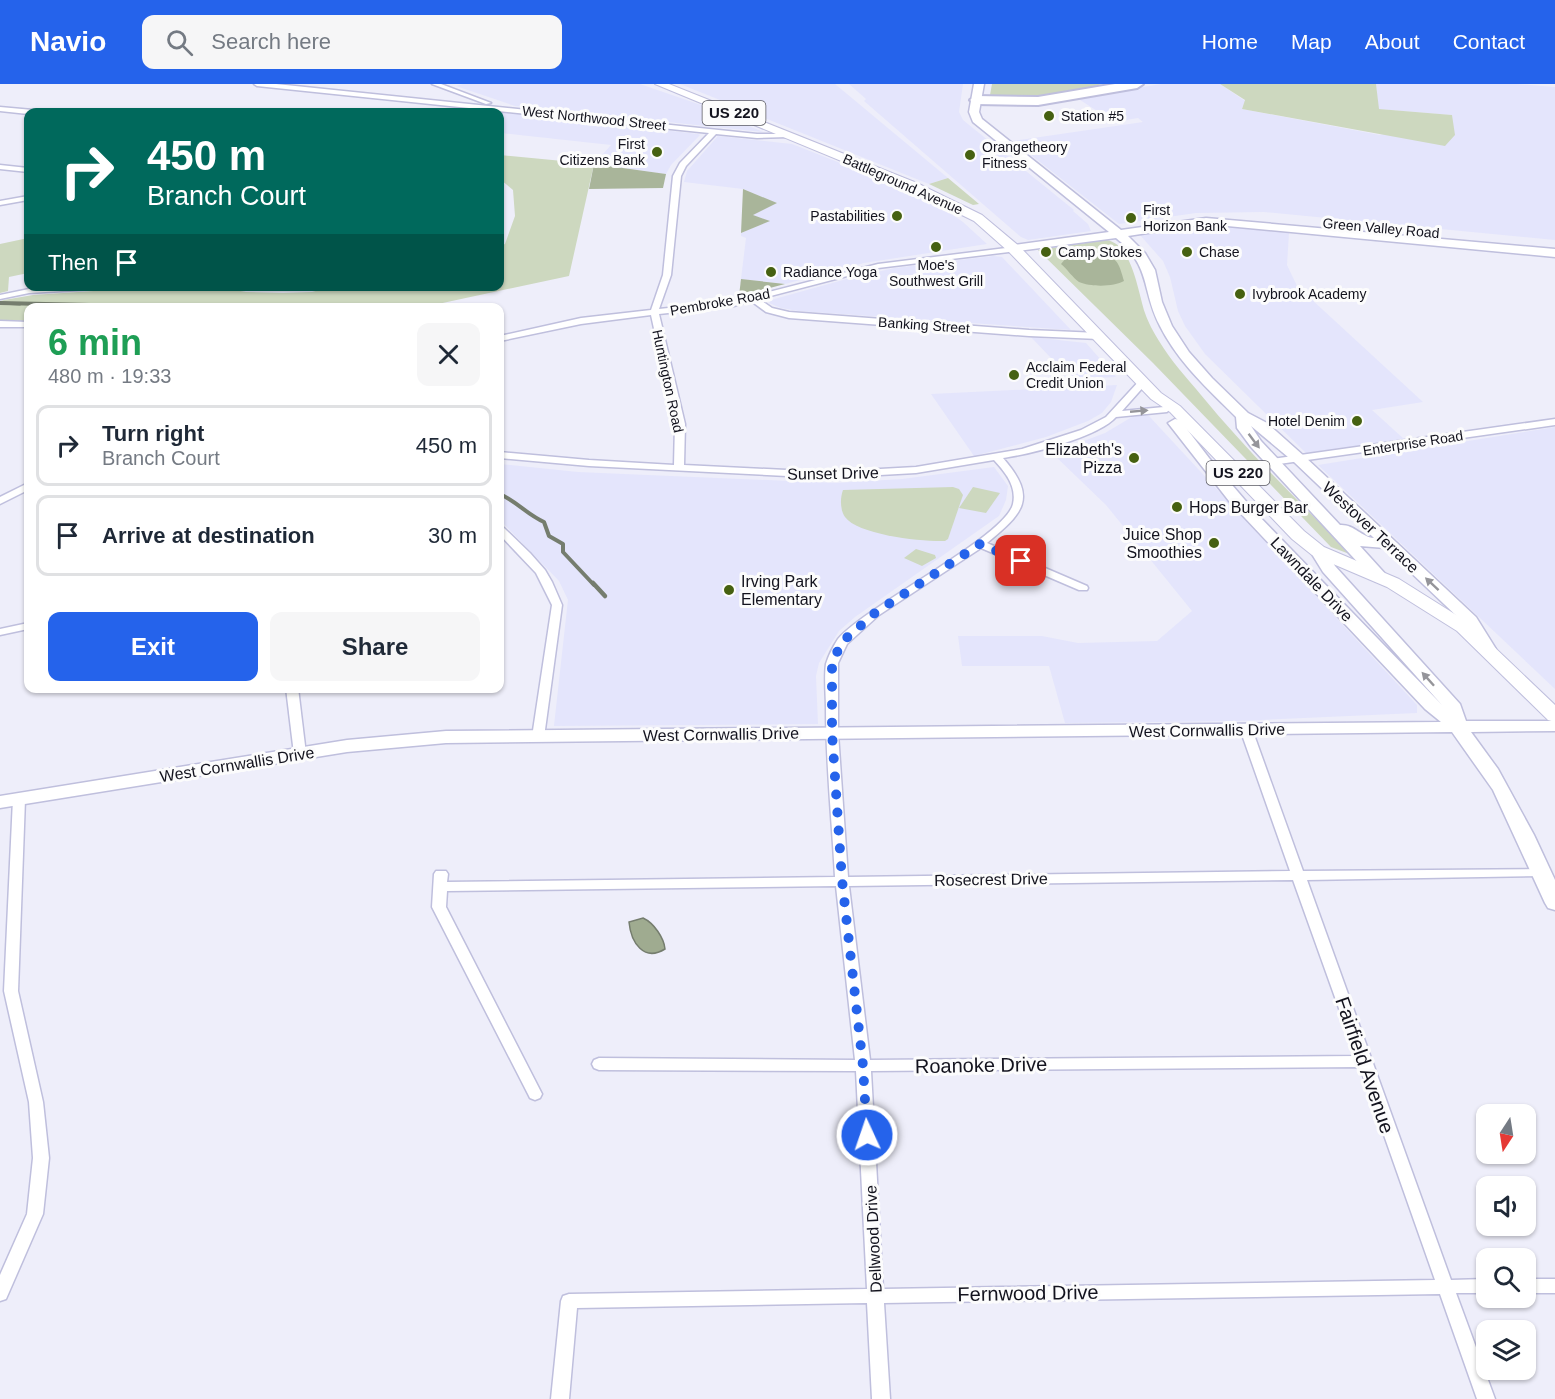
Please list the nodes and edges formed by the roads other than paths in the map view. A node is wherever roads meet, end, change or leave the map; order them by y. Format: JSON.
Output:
{"nodes":[{"id":1,"x":257,"y":84,"type":"edge"},
{"id":2,"x":435,"y":84,"type":"edge"},
{"id":3,"x":660,"y":84,"type":"edge"},
{"id":4,"x":979,"y":84,"type":"edge"},
{"id":5,"x":1108,"y":84,"type":"edge"},
{"id":6,"x":1137,"y":84,"type":"edge"},
{"id":7,"x":478,"y":100,"type":"junction"},
{"id":8,"x":976,"y":100,"type":"junction"},
{"id":9,"x":465,"y":105,"type":"junction"},
{"id":10,"x":461,"y":108,"type":"edge"},
{"id":11,"x":493,"y":108,"type":"edge"},
{"id":12,"x":0,"y":109,"type":"edge"},
{"id":13,"x":504,"y":109,"type":"edge"},
{"id":14,"x":511,"y":110,"type":"junction"},
{"id":15,"x":24,"y":111,"type":"edge"},
{"id":16,"x":715,"y":131,"type":"junction"},
{"id":17,"x":788,"y":135,"type":"junction"},
{"id":18,"x":0,"y":167,"type":"edge"},
{"id":19,"x":24,"y":170,"type":"edge"},
{"id":20,"x":24,"y":199,"type":"edge"},
{"id":21,"x":0,"y":203,"type":"edge"},
{"id":22,"x":1206,"y":221,"type":"junction"},
{"id":23,"x":1117,"y":233,"type":"junction"},
{"id":24,"x":1555,"y":243,"type":"edge"},
{"id":25,"x":1014,"y":249,"type":"junction"},
{"id":26,"x":1555,"y":253,"type":"edge"},
{"id":27,"x":28,"y":291,"type":"edge"},
{"id":28,"x":0,"y":297,"type":"edge"},
{"id":29,"x":754,"y":299,"type":"junction"},
{"id":30,"x":655,"y":313,"type":"junction"},
{"id":31,"x":0,"y":324,"type":"edge"},
{"id":32,"x":24,"y":325,"type":"edge"},
{"id":33,"x":1099,"y":336,"type":"junction"},
{"id":34,"x":504,"y":337,"type":"edge"},
{"id":35,"x":1143,"y":382,"type":"junction"},
{"id":36,"x":1160,"y":403,"type":"junction"},
{"id":37,"x":1114,"y":414,"type":"junction"},
{"id":38,"x":1243,"y":416,"type":"junction"},
{"id":39,"x":1555,"y":422,"type":"edge"},
{"id":40,"x":1175,"y":423,"type":"junction"},
{"id":41,"x":504,"y":455,"type":"edge"},
{"id":42,"x":998,"y":458,"type":"junction"},
{"id":43,"x":1299,"y":459,"type":"junction"},
{"id":44,"x":1272,"y":462,"type":"junction"},
{"id":45,"x":679,"y":468,"type":"junction"},
{"id":46,"x":24,"y":488,"type":"edge"},
{"id":47,"x":1307,"y":500,"type":"junction"},
{"id":48,"x":0,"y":501,"type":"edge"},
{"id":49,"x":504,"y":534,"type":"edge"},
{"id":50,"x":980,"y":544,"type":"junction"},
{"id":51,"x":1389,"y":544,"type":"junction"},
{"id":52,"x":1318,"y":551,"type":"junction"},
{"id":53,"x":1381,"y":578,"type":"junction"},
{"id":54,"x":1083,"y":588,"type":"dead end"},
{"id":55,"x":24,"y":627,"type":"edge"},
{"id":56,"x":0,"y":632,"type":"edge"},
{"id":57,"x":1488,"y":649,"type":"junction"},
{"id":58,"x":293,"y":693,"type":"edge"},
{"id":59,"x":1555,"y":716,"type":"edge"},
{"id":60,"x":1555,"y":726,"type":"edge"},
{"id":61,"x":1458,"y":727,"type":"junction"},
{"id":62,"x":1246,"y":729,"type":"junction"},
{"id":63,"x":832,"y":733,"type":"junction"},
{"id":64,"x":538,"y":737,"type":"junction"},
{"id":65,"x":300,"y":754,"type":"junction"},
{"id":66,"x":19,"y":799,"type":"junction"},
{"id":67,"x":0,"y":802,"type":"edge"},
{"id":68,"x":1541,"y":872,"type":"junction"},
{"id":69,"x":1299,"y":875,"type":"junction"},
{"id":70,"x":842,"y":880,"type":"junction"},
{"id":71,"x":1555,"y":903,"type":"edge"},
{"id":72,"x":1363,"y":1061,"type":"junction"},
{"id":73,"x":599,"y":1064,"type":"dead end"},
{"id":74,"x":863,"y":1066,"type":"junction"},
{"id":75,"x":535,"y":1094,"type":"dead end"},
{"id":76,"x":1444,"y":1286,"type":"junction"},
{"id":77,"x":1476,"y":1286,"type":"edge"},
{"id":78,"x":1536,"y":1286,"type":"edge"},
{"id":79,"x":1555,"y":1286,"type":"edge"},
{"id":80,"x":0,"y":1294,"type":"edge"},
{"id":81,"x":876,"y":1295,"type":"junction"},
{"id":82,"x":560,"y":1399,"type":"edge"},
{"id":83,"x":881,"y":1399,"type":"edge"},
{"id":84,"x":1486,"y":1399,"type":"edge"}],
"edges":[{"from":1,"to":9,"type":"street","name":"West Northwood Street"},
{"from":2,"to":7,"type":"street"},
{"from":3,"to":17,"type":"main road","name":"Battleground Avenue","number":"US 220"},
{"from":4,"to":8,"type":"main road","name":"Westover Terrace"},
{"from":5,"to":8,"type":"highway"},
{"from":6,"to":8,"type":"highway"},
{"from":7,"to":9,"type":"street"},
{"from":7,"to":14,"type":"street"},
{"from":8,"to":23,"type":"main road","name":"Westover Terrace"},
{"from":9,"to":10,"type":"street"},
{"from":9,"to":11,"type":"street","name":"West Northwood Street"},
{"from":12,"to":15,"type":"street"},
{"from":13,"to":14,"type":"street","name":"West Northwood Street"},
{"from":14,"to":16,"type":"street","name":"West Northwood Street"},
{"from":16,"to":17,"type":"street","name":"West Northwood Street"},
{"from":16,"to":30,"type":"street","name":"Huntington Road"},
{"from":17,"to":25,"type":"main road","name":"Battleground Avenue","number":"US 220"},
{"from":18,"to":19,"type":"street"},
{"from":20,"to":21,"type":"street"},
{"from":22,"to":23,"type":"main road","name":"Green Valley Road"},
{"from":22,"to":24,"type":"main road","name":"Green Valley Road"},
{"from":22,"to":26,"type":"main road","name":"Green Valley Road"},
{"from":23,"to":25,"type":"main road","name":"Pembroke Road"},
{"from":23,"to":38,"type":"main road","name":"Westover Terrace"},
{"from":25,"to":29,"type":"street","name":"Pembroke Road"},
{"from":25,"to":33,"type":"main road","name":"Battleground Avenue","number":"US 220"},
{"from":27,"to":28,"type":"street"},
{"from":29,"to":30,"type":"street","name":"Pembroke Road"},
{"from":29,"to":33,"type":"street","name":"Banking Street"},
{"from":30,"to":34,"type":"street","name":"Pembroke Road"},
{"from":30,"to":45,"type":"street","name":"Huntington Road"},
{"from":31,"to":32,"type":"street"},
{"from":33,"to":35,"type":"main road","name":"Battleground Avenue","number":"US 220"},
{"from":35,"to":36,"type":"main road","name":"Battleground Avenue","number":"US 220"},
{"from":35,"to":37,"type":"street","name":"Sunset Drive"},
{"from":37,"to":36,"type":"street","one_way":true},
{"from":36,"to":40,"type":"main road","name":"Battleground Avenue","number":"US 220"},
{"from":36,"to":52,"type":"main road","name":"Battleground Avenue","number":"US 220"},
{"from":37,"to":42,"type":"street","name":"Sunset Drive"},
{"from":38,"to":43,"type":"main road","name":"Westover Terrace"},
{"from":38,"to":44,"type":"main road","name":"Westover Terrace","one_way":true},
{"from":39,"to":43,"type":"street","name":"Enterprise Road"},
{"from":40,"to":52,"type":"main road","name":"Battleground Avenue"},
{"from":40,"to":61,"type":"main road","name":"Lawndale Drive"},
{"from":41,"to":45,"type":"street","name":"Sunset Drive"},
{"from":42,"to":45,"type":"street","name":"Sunset Drive"},
{"from":42,"to":50,"type":"street","name":"Dellwood Drive"},
{"from":43,"to":44,"type":"street","name":"Enterprise Road"},
{"from":43,"to":51,"type":"main road","name":"Westover Terrace"},
{"from":44,"to":47,"type":"main road","name":"Westover Terrace"},
{"from":46,"to":48,"type":"street"},
{"from":47,"to":51,"type":"main road"},
{"from":47,"to":53,"type":"main road","name":"Westover Terrace"},
{"from":49,"to":64,"type":"street"},
{"from":50,"to":54,"type":"street"},
{"from":50,"to":63,"type":"street","name":"Dellwood Drive"},
{"from":57,"to":51,"type":"main road","name":"Westover Terrace","one_way":true},
{"from":52,"to":53,"type":"main road","name":"Battleground Avenue","number":"US 220"},
{"from":61,"to":52,"type":"main road","name":"Lawndale Drive","one_way":true},
{"from":53,"to":57,"type":"main road","name":"Battleground Avenue","number":"US 220"},
{"from":55,"to":56,"type":"street"},
{"from":57,"to":59,"type":"main road","name":"Battleground Avenue","number":"US 220"},
{"from":58,"to":65,"type":"street"},
{"from":60,"to":61,"type":"main road","name":"West Cornwallis Drive"},
{"from":61,"to":62,"type":"main road","name":"West Cornwallis Drive"},
{"from":61,"to":68,"type":"main road","name":"Lawndale Drive"},
{"from":62,"to":63,"type":"main road","name":"West Cornwallis Drive"},
{"from":62,"to":69,"type":"street","name":"Fairfield Avenue"},
{"from":63,"to":64,"type":"main road","name":"West Cornwallis Drive"},
{"from":63,"to":70,"type":"street","name":"Dellwood Drive"},
{"from":64,"to":65,"type":"main road","name":"West Cornwallis Drive"},
{"from":65,"to":66,"type":"main road","name":"West Cornwallis Drive"},
{"from":66,"to":67,"type":"main road","name":"West Cornwallis Drive"},
{"from":66,"to":80,"type":"street"},
{"from":68,"to":69,"type":"street","name":"Rosecrest Drive"},
{"from":68,"to":71,"type":"main road","name":"Lawndale Drive"},
{"from":69,"to":70,"type":"street","name":"Rosecrest Drive"},
{"from":69,"to":72,"type":"street","name":"Fairfield Avenue"},
{"from":70,"to":74,"type":"street","name":"Dellwood Drive"},
{"from":70,"to":75,"type":"street","name":"Rosecrest Drive"},
{"from":72,"to":74,"type":"street","name":"Roanoke Drive"},
{"from":72,"to":76,"type":"street","name":"Fairfield Avenue"},
{"from":73,"to":74,"type":"street","name":"Roanoke Drive"},
{"from":74,"to":81,"type":"street","name":"Dellwood Drive"},
{"from":76,"to":77,"type":"street","name":"Fernwood Drive"},
{"from":76,"to":81,"type":"street","name":"Fernwood Drive"},
{"from":76,"to":84,"type":"street","name":"Fairfield Avenue"},
{"from":78,"to":79,"type":"street"},
{"from":81,"to":82,"type":"street","name":"Fernwood Drive"},
{"from":81,"to":83,"type":"street","name":"Dellwood Drive"}]}
